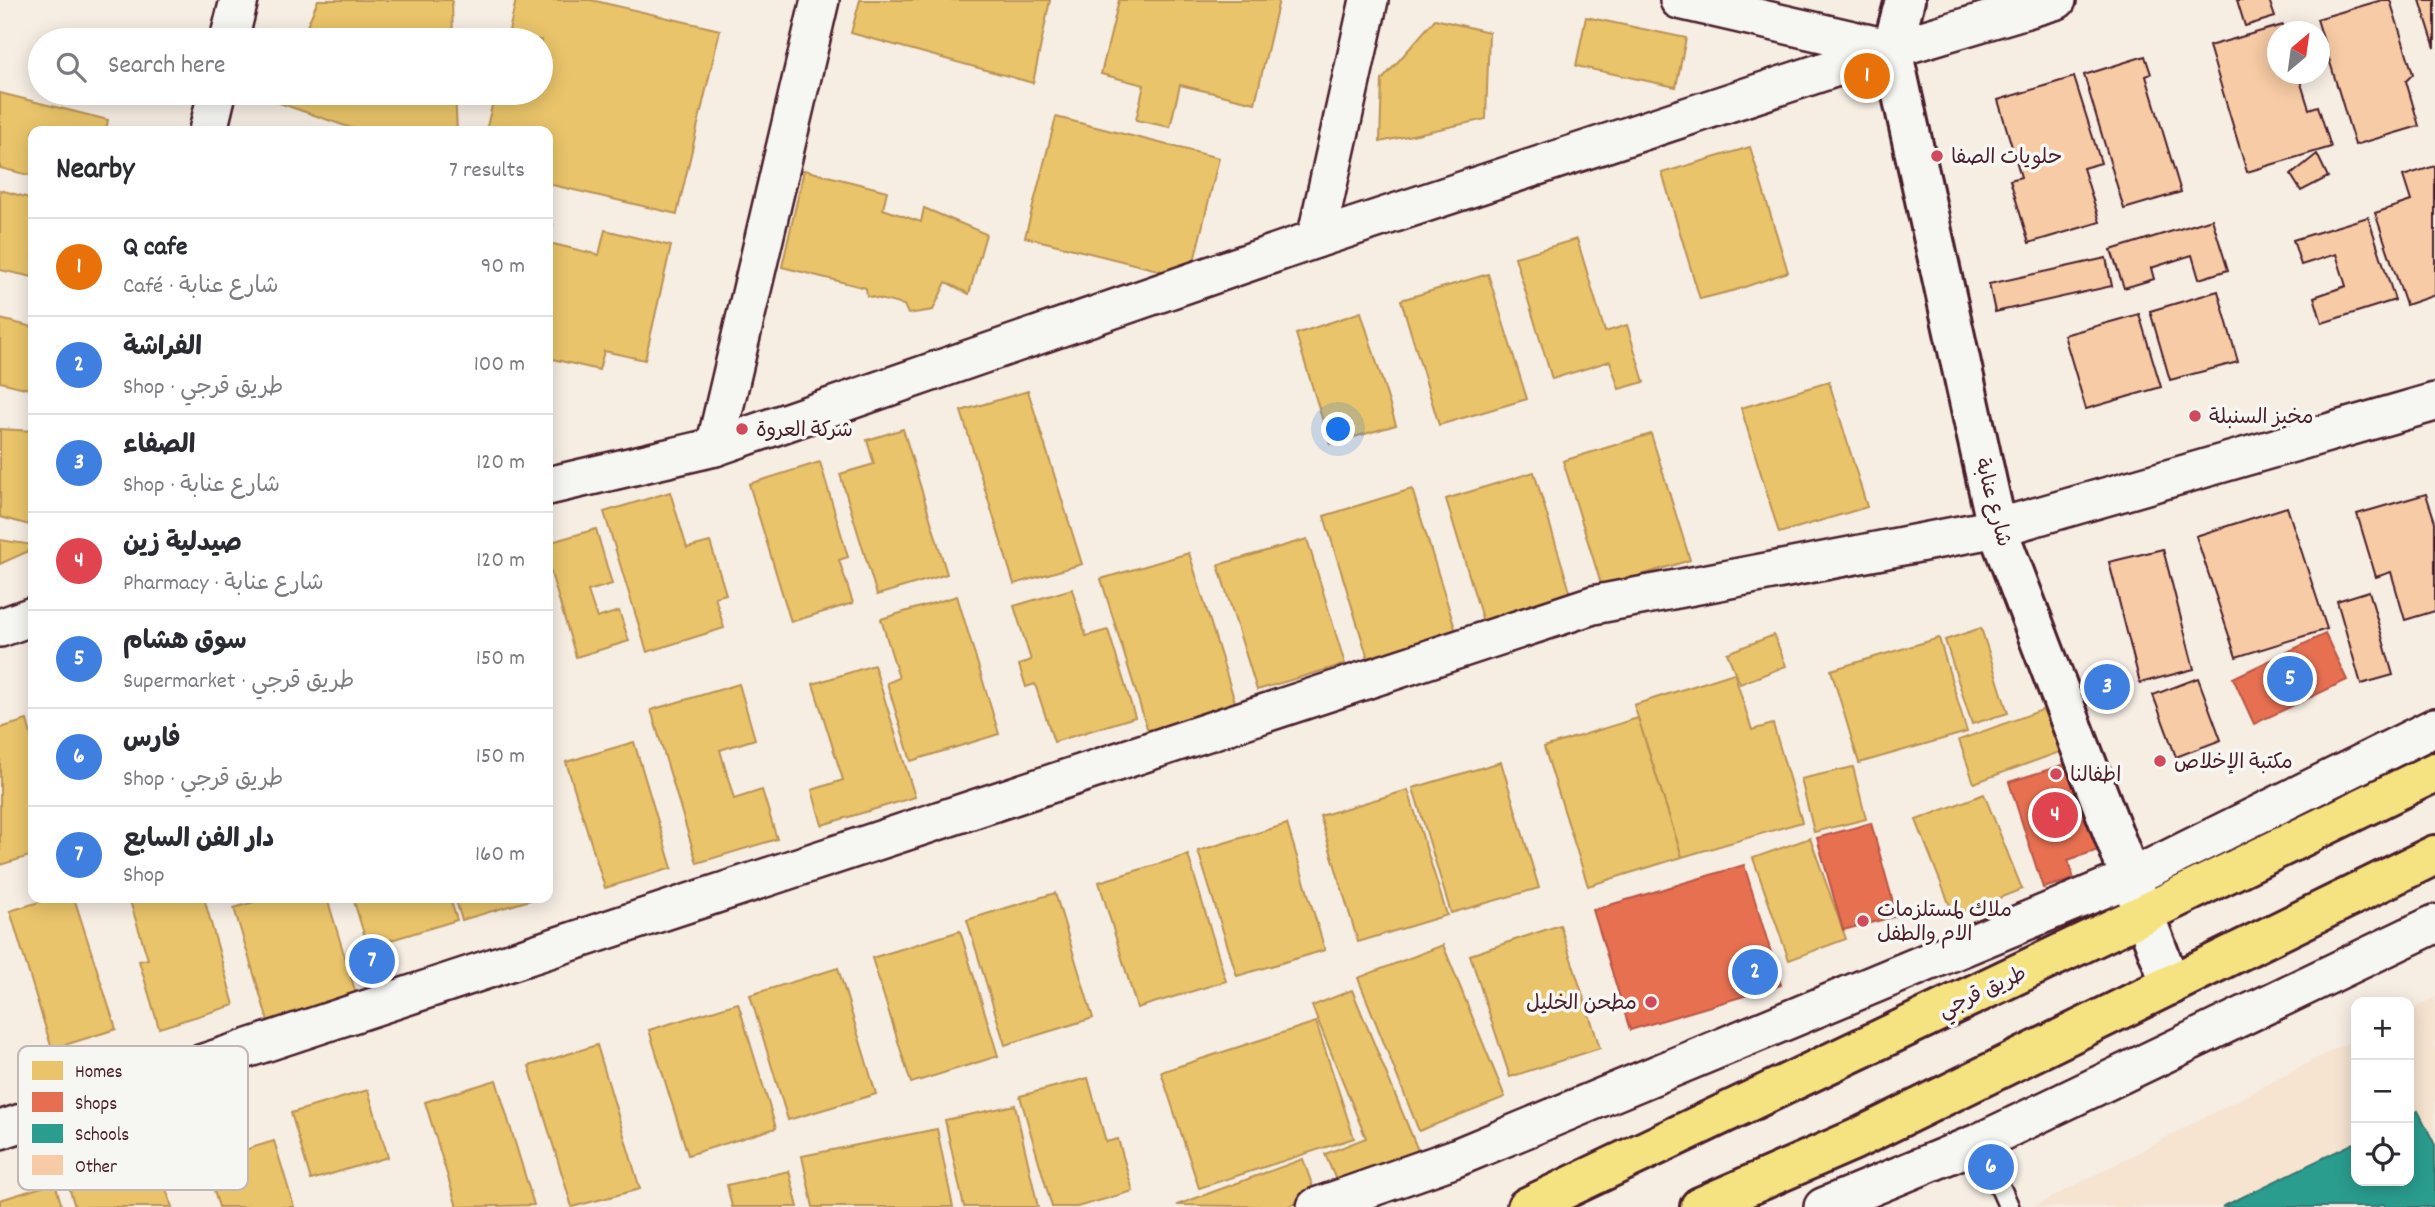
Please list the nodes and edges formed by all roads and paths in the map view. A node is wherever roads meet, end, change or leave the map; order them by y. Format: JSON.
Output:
{"nodes":[{"id":1,"x":239,"y":0,"type":"edge"},
{"id":2,"x":820,"y":0,"type":"edge"},
{"id":3,"x":1368,"y":0,"type":"edge"},
{"id":4,"x":1679,"y":0,"type":"edge"},
{"id":5,"x":1905,"y":0,"type":"edge"},
{"id":6,"x":2057,"y":0,"type":"edge"},
{"id":7,"x":232,"y":28,"type":"edge"},
{"id":8,"x":1892,"y":50,"type":"junction"},
{"id":9,"x":214,"y":105,"type":"edge"},
{"id":10,"x":209,"y":126,"type":"edge"},
{"id":11,"x":1316,"y":239,"type":"junction"},
{"id":12,"x":2435,"y":402,"type":"edge"},
{"id":13,"x":715,"y":447,"type":"junction"},
{"id":14,"x":553,"y":485,"type":"edge"},
{"id":15,"x":1997,"y":527,"type":"junction"},
{"id":16,"x":28,"y":618,"type":"edge"},
{"id":17,"x":0,"y":628,"type":"edge"},
{"id":18,"x":2435,"y":727,"type":"edge"},
{"id":19,"x":2435,"y":772,"type":"edge"},
{"id":20,"x":2435,"y":855,"type":"edge"},
{"id":21,"x":2130,"y":878,"type":"junction"},
{"id":22,"x":2146,"y":913,"type":"junction"},
{"id":23,"x":2435,"y":924,"type":"edge"},
{"id":24,"x":2171,"y":985,"type":"junction"},
{"id":25,"x":248,"y":1048,"type":"edge"},
{"id":26,"x":18,"y":1124,"type":"edge"},
{"id":27,"x":0,"y":1130,"type":"edge"},
{"id":28,"x":1980,"y":1142,"type":"junction"},
{"id":29,"x":1316,"y":1207,"type":"edge"},
{"id":30,"x":1527,"y":1207,"type":"edge"},
{"id":31,"x":1700,"y":1207,"type":"edge"},
{"id":32,"x":1823,"y":1207,"type":"edge"},
{"id":33,"x":2009,"y":1207,"type":"edge"}],
"edges":[{"from":1,"to":7,"type":"street"},
{"from":2,"to":13,"type":"street"},
{"from":3,"to":11,"type":"street"},
{"from":4,"to":8,"type":"street"},
{"from":5,"to":8,"type":"street","name":"شارع عنابة"},
{"from":6,"to":8,"type":"street"},
{"from":8,"to":11,"type":"street"},
{"from":8,"to":15,"type":"street","name":"شارع عنابة"},
{"from":9,"to":10,"type":"street"},
{"from":11,"to":13,"type":"street"},
{"from":12,"to":15,"type":"street"},
{"from":13,"to":14,"type":"street"},
{"from":15,"to":21,"type":"street","name":"شارع عنابة"},
{"from":15,"to":25,"type":"street"},
{"from":16,"to":17,"type":"street"},
{"from":18,"to":21,"type":"street"},
{"from":19,"to":22,"type":"highway","name":"طريق قرجي"},
{"from":20,"to":24,"type":"highway"},
{"from":21,"to":22,"type":"street","name":"شارع عنابة"},
{"from":21,"to":29,"type":"street"},
{"from":22,"to":24,"type":"street","name":"شارع عنابة"},
{"from":22,"to":30,"type":"highway","name":"طريق قرجي"},
{"from":23,"to":28,"type":"street"},
{"from":24,"to":31,"type":"highway"},
{"from":26,"to":27,"type":"street"},
{"from":28,"to":32,"type":"street"},
{"from":28,"to":33,"type":"lane"}]}
